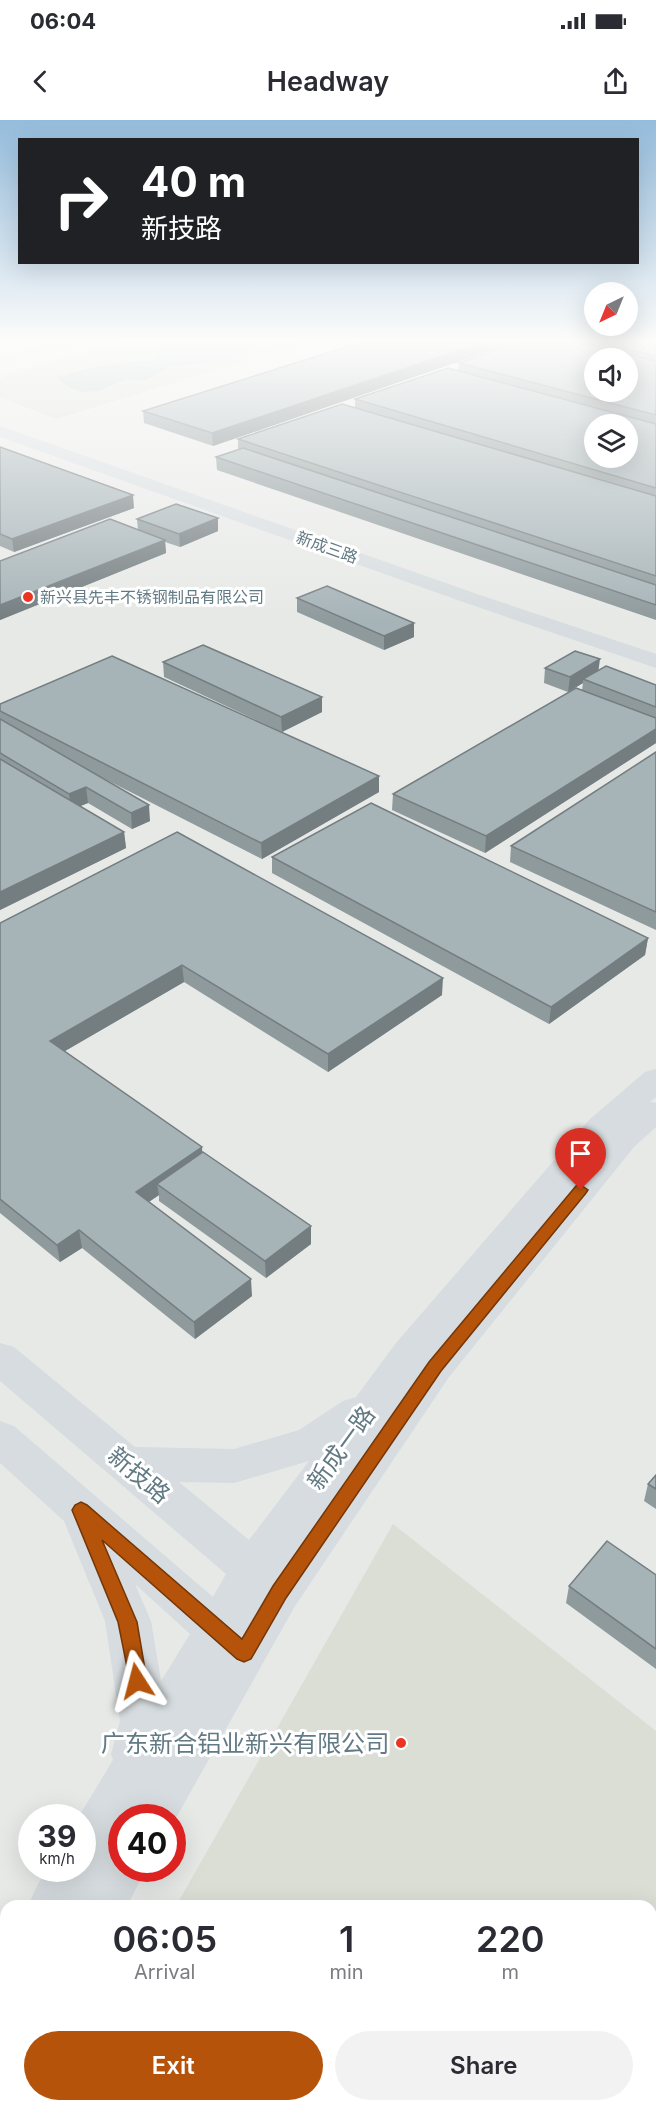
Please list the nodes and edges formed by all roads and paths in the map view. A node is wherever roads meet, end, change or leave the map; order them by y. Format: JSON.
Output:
{"nodes":[{"id":1,"x":14,"y":436,"type":"edge"},
{"id":2,"x":44,"y":436,"type":"edge"},
{"id":3,"x":656,"y":645,"type":"edge"},
{"id":4,"x":656,"y":661,"type":"edge"},
{"id":5,"x":656,"y":1079,"type":"edge"},
{"id":6,"x":656,"y":1108,"type":"edge"},
{"id":7,"x":0,"y":1358,"type":"edge"},
{"id":8,"x":374,"y":1403,"type":"junction"},
{"id":9,"x":0,"y":1438,"type":"edge"},
{"id":10,"x":126,"y":1464,"type":"junction"},
{"id":11,"x":81,"y":1510,"type":"junction"},
{"id":12,"x":266,"y":1581,"type":"junction"},
{"id":13,"x":230,"y":1641,"type":"junction"},
{"id":14,"x":138,"y":1802,"type":"edge"},
{"id":15,"x":96,"y":1845,"type":"edge"},
{"id":16,"x":68,"y":1882,"type":"edge"},
{"id":17,"x":112,"y":1882,"type":"edge"},
{"id":18,"x":58,"y":1900,"type":"edge"},
{"id":19,"x":102,"y":1900,"type":"edge"}],
"edges":[{"from":1,"to":4,"type":"street","name":"新成三路"},
{"from":2,"to":3,"type":"street","name":"新成三路"},
{"from":5,"to":8,"type":"street","name":"新成一路"},
{"from":6,"to":12,"type":"street","name":"新成一路"},
{"from":7,"to":10,"type":"street","name":"新技路"},
{"from":8,"to":10,"type":"street"},
{"from":8,"to":12,"type":"street","name":"新成一路"},
{"from":9,"to":11,"type":"street"},
{"from":10,"to":12,"type":"street","name":"新技路"},
{"from":11,"to":13,"type":"street"},
{"from":11,"to":14,"type":"street"},
{"from":12,"to":13,"type":"street","name":"新成一路"},
{"from":13,"to":14,"type":"street","name":"新成一路"},
{"from":14,"to":15,"type":"street","name":"新成一路"},
{"from":16,"to":18,"type":"street"},
{"from":17,"to":19,"type":"street"}]}
